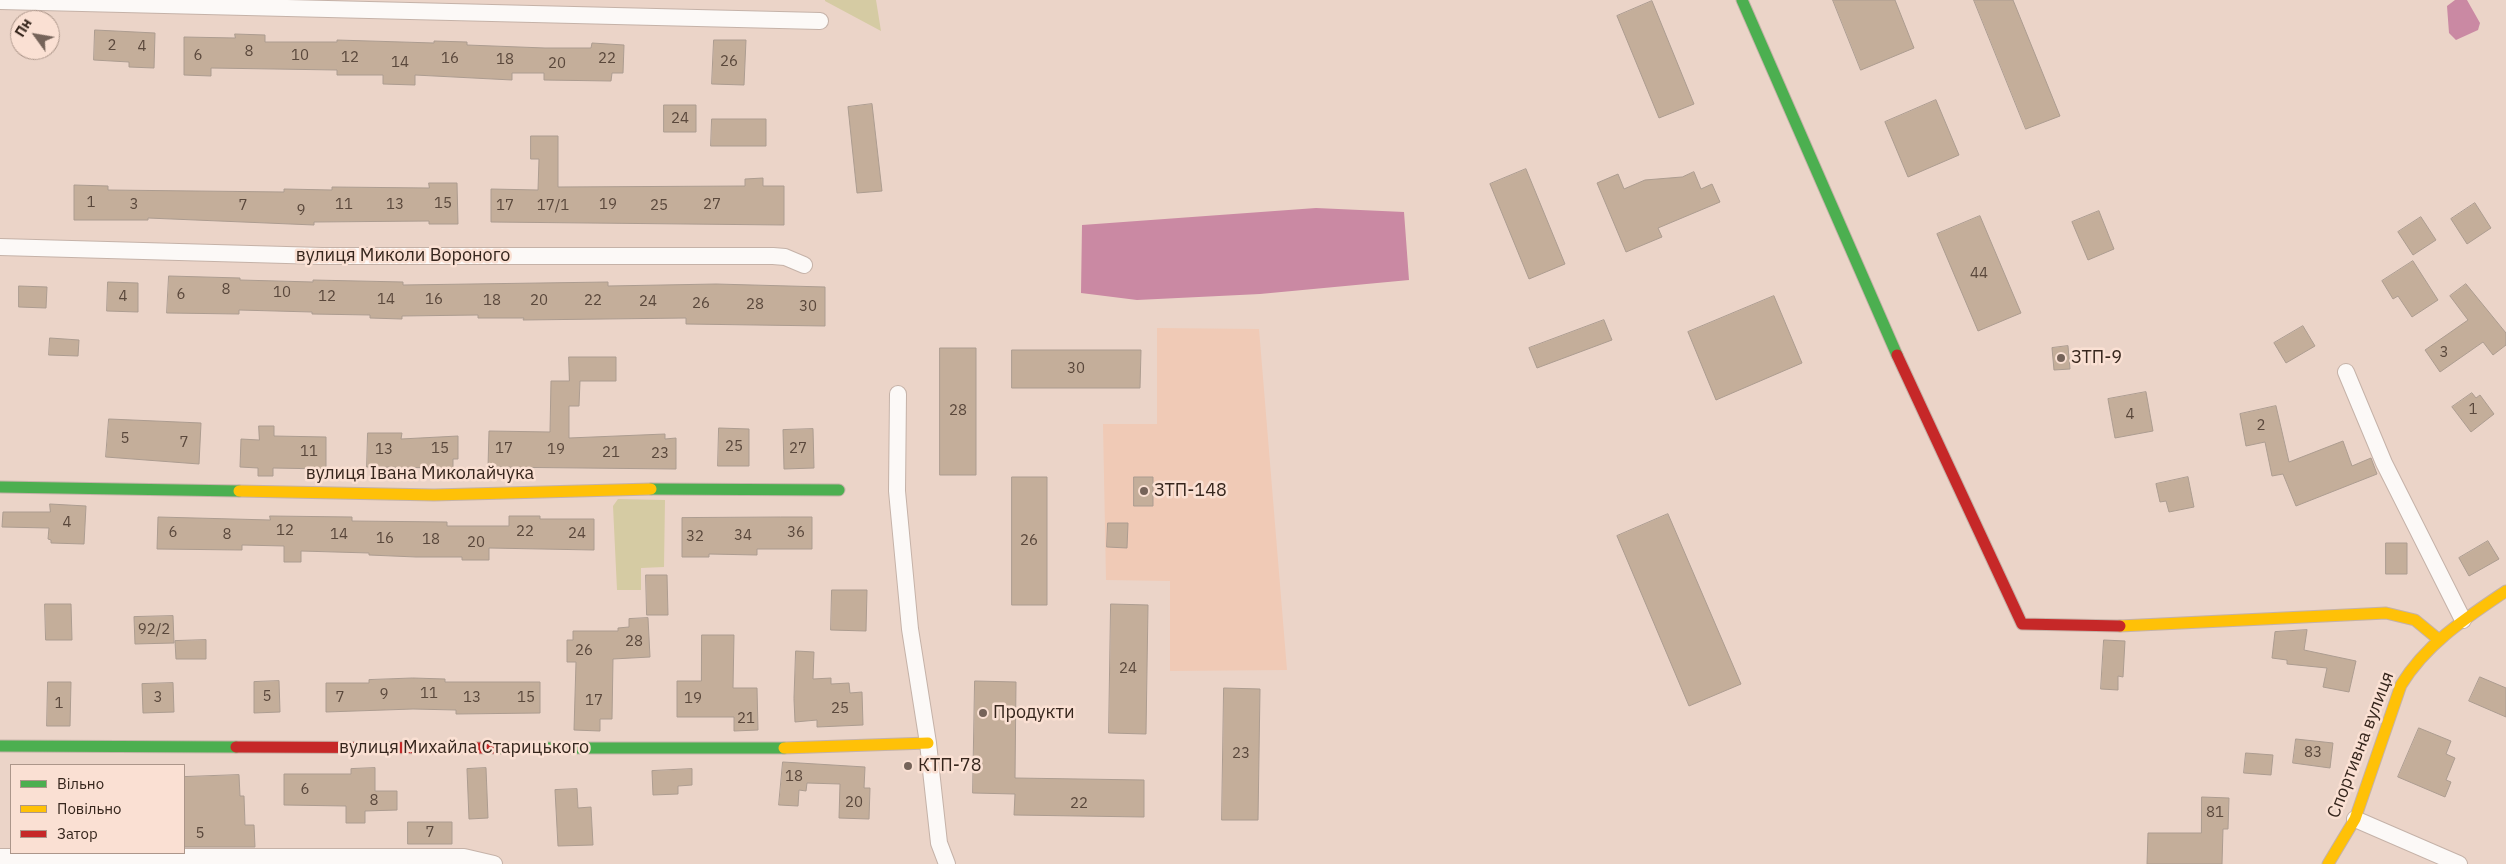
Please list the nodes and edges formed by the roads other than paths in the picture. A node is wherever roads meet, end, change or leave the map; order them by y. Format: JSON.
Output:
{"nodes":[{"id":1,"x":1742,"y":0,"type":"edge"},
{"id":2,"x":0,"y":1,"type":"edge"},
{"id":3,"x":820,"y":21,"type":"dead end"},
{"id":4,"x":0,"y":247,"type":"edge"},
{"id":5,"x":804,"y":265,"type":"dead end"},
{"id":6,"x":2346,"y":372,"type":"dead end"},
{"id":7,"x":898,"y":394,"type":"dead end"},
{"id":8,"x":0,"y":487,"type":"edge"},
{"id":9,"x":840,"y":490,"type":"dead end"},
{"id":10,"x":2506,"y":591,"type":"edge"},
{"id":11,"x":2463,"y":620,"type":"junction"},
{"id":12,"x":2438,"y":639,"type":"junction"},
{"id":13,"x":928,"y":743,"type":"junction"},
{"id":14,"x":0,"y":746,"type":"edge"},
{"id":15,"x":2355,"y":818,"type":"junction"},
{"id":16,"x":0,"y":857,"type":"edge"},
{"id":17,"x":494,"y":864,"type":"edge"},
{"id":18,"x":947,"y":864,"type":"edge"},
{"id":19,"x":2328,"y":864,"type":"edge"},
{"id":20,"x":2459,"y":864,"type":"edge"}],
"edges":[{"from":1,"to":12,"type":"street"},
{"from":2,"to":3,"type":"street"},
{"from":4,"to":5,"type":"street","name":"вулиця Миколи Вороного"},
{"from":6,"to":11,"type":"street"},
{"from":7,"to":13,"type":"street"},
{"from":8,"to":9,"type":"street","name":"вулиця Івана Миколайчука"},
{"from":10,"to":11,"type":"street","name":"Спортивна вулиця"},
{"from":11,"to":12,"type":"street","name":"Спортивна вулиця"},
{"from":12,"to":15,"type":"street","name":"Спортивна вулиця"},
{"from":13,"to":14,"type":"street","name":"вулиця Михайла Старицького"},
{"from":13,"to":18,"type":"street"},
{"from":15,"to":19,"type":"street","name":"Спортивна вулиця"},
{"from":15,"to":20,"type":"street"},
{"from":16,"to":17,"type":"street"}]}
